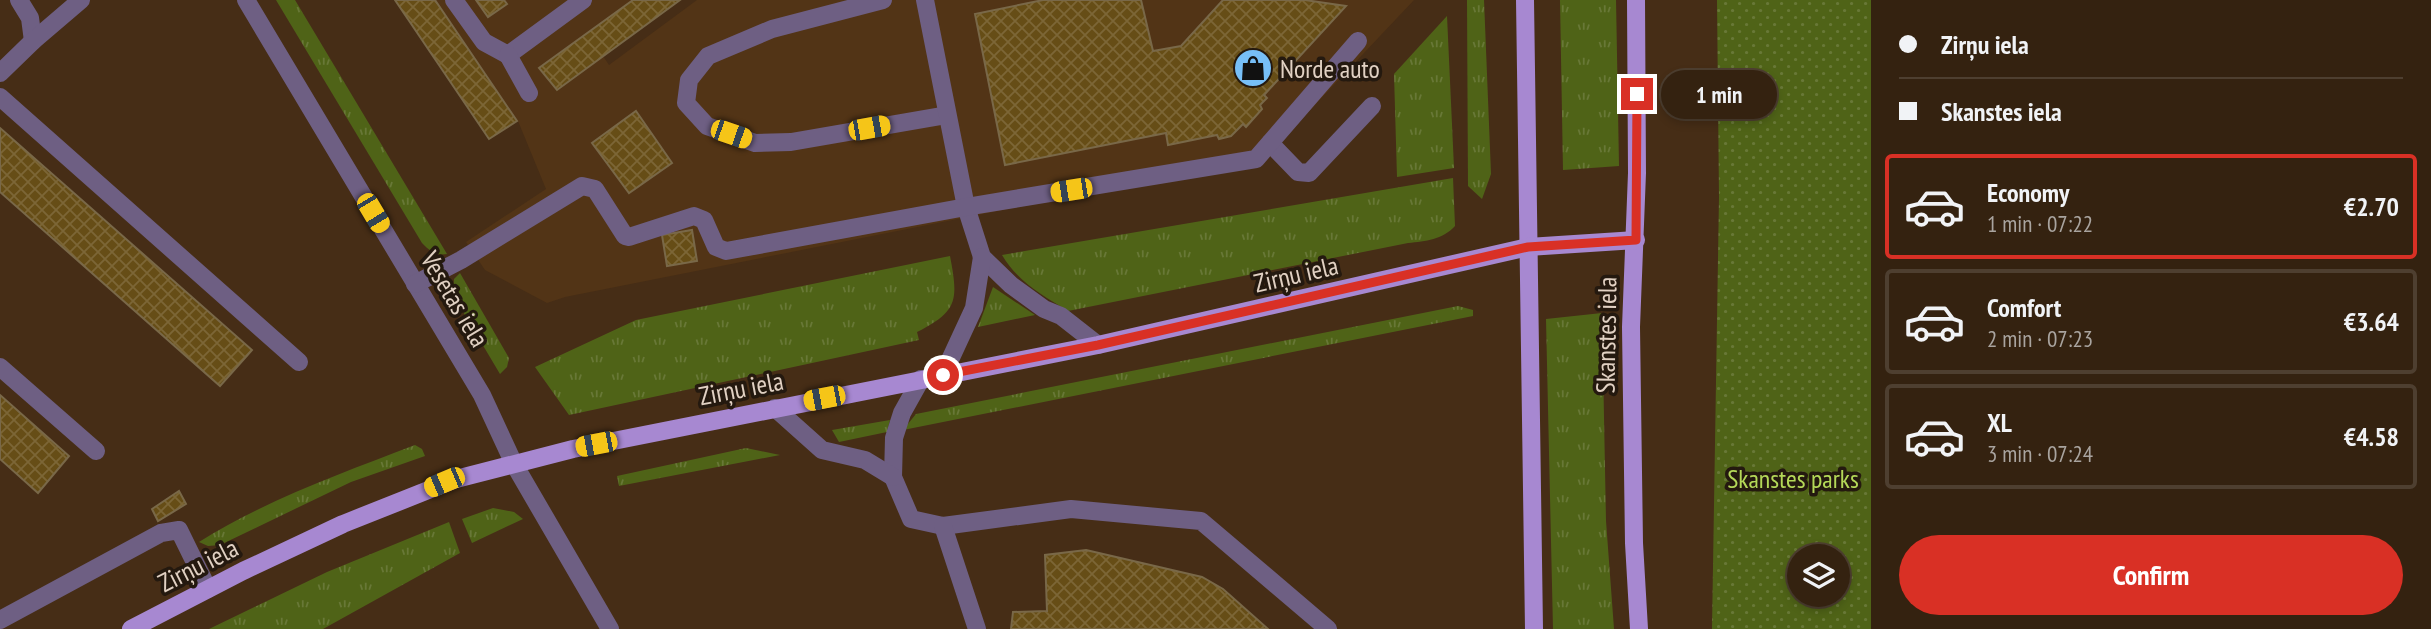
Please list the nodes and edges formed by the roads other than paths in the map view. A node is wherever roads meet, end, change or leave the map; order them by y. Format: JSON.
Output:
{"nodes":[{"id":1,"x":19,"y":0,"type":"edge"},
{"id":2,"x":81,"y":0,"type":"edge"},
{"id":3,"x":246,"y":0,"type":"edge"},
{"id":4,"x":454,"y":0,"type":"edge"},
{"id":5,"x":583,"y":0,"type":"edge"},
{"id":6,"x":883,"y":0,"type":"edge"},
{"id":7,"x":925,"y":0,"type":"edge"},
{"id":8,"x":1525,"y":0,"type":"edge"},
{"id":9,"x":1636,"y":0,"type":"edge"},
{"id":10,"x":33,"y":41,"type":"junction"},
{"id":11,"x":1358,"y":41,"type":"dead end"},
{"id":12,"x":508,"y":54,"type":"junction"},
{"id":13,"x":0,"y":73,"type":"edge"},
{"id":14,"x":529,"y":93,"type":"dead end"},
{"id":15,"x":0,"y":97,"type":"edge"},
{"id":16,"x":1372,"y":106,"type":"dead end"},
{"id":17,"x":947,"y":115,"type":"junction"},
{"id":18,"x":1270,"y":143,"type":"junction"},
{"id":19,"x":966,"y":207,"type":"junction"},
{"id":20,"x":1636,"y":240,"type":"junction"},
{"id":21,"x":1528,"y":247,"type":"junction"},
{"id":22,"x":982,"y":257,"type":"junction"},
{"id":23,"x":415,"y":284,"type":"junction"},
{"id":24,"x":1098,"y":345,"type":"junction"},
{"id":25,"x":299,"y":362,"type":"dead end"},
{"id":26,"x":0,"y":367,"type":"edge"},
{"id":27,"x":943,"y":375,"type":"junction"},
{"id":28,"x":921,"y":379,"type":"junction"},
{"id":29,"x":775,"y":408,"type":"junction"},
{"id":30,"x":96,"y":451,"type":"dead end"},
{"id":31,"x":514,"y":464,"type":"junction"},
{"id":32,"x":893,"y":477,"type":"junction"},
{"id":33,"x":943,"y":526,"type":"junction"},
{"id":34,"x":208,"y":589,"type":"junction"},
{"id":35,"x":0,"y":620,"type":"edge"},
{"id":36,"x":138,"y":627,"type":"edge"},
{"id":37,"x":610,"y":629,"type":"edge"},
{"id":38,"x":977,"y":629,"type":"edge"},
{"id":39,"x":1328,"y":629,"type":"edge"},
{"id":40,"x":1534,"y":629,"type":"edge"},
{"id":41,"x":1639,"y":629,"type":"edge"}],
"edges":[{"from":1,"to":10,"type":"street"},
{"from":2,"to":10,"type":"street"},
{"from":3,"to":23,"type":"street","name":"Vesetas iela"},
{"from":4,"to":12,"type":"street"},
{"from":5,"to":12,"type":"street"},
{"from":6,"to":17,"type":"street"},
{"from":7,"to":17,"type":"street"},
{"from":8,"to":21,"type":"main road"},
{"from":9,"to":20,"type":"main road","name":"Skanstes iela"},
{"from":10,"to":13,"type":"street"},
{"from":11,"to":18,"type":"street"},
{"from":12,"to":14,"type":"street"},
{"from":15,"to":25,"type":"street"},
{"from":16,"to":18,"type":"street"},
{"from":17,"to":19,"type":"street"},
{"from":18,"to":19,"type":"street"},
{"from":19,"to":22,"type":"street"},
{"from":19,"to":23,"type":"street"},
{"from":20,"to":21,"type":"main road","name":"Zirņu iela"},
{"from":20,"to":41,"type":"main road","name":"Skanstes iela"},
{"from":21,"to":24,"type":"main road","name":"Zirņu iela"},
{"from":21,"to":40,"type":"main road"},
{"from":22,"to":24,"type":"street"},
{"from":22,"to":27,"type":"street"},
{"from":23,"to":31,"type":"street","name":"Vesetas iela"},
{"from":24,"to":27,"type":"main road","name":"Zirņu iela"},
{"from":26,"to":30,"type":"street"},
{"from":27,"to":28,"type":"main road","name":"Zirņu iela"},
{"from":28,"to":29,"type":"main road","name":"Zirņu iela"},
{"from":28,"to":32,"type":"street"},
{"from":29,"to":31,"type":"main road","name":"Zirņu iela"},
{"from":29,"to":32,"type":"street"},
{"from":31,"to":34,"type":"main road","name":"Zirņu iela"},
{"from":31,"to":37,"type":"street","name":"Vesetas iela"},
{"from":32,"to":33,"type":"street"},
{"from":33,"to":38,"type":"street"},
{"from":33,"to":39,"type":"street"},
{"from":34,"to":35,"type":"street"},
{"from":34,"to":36,"type":"main road","name":"Zirņu iela"}]}
